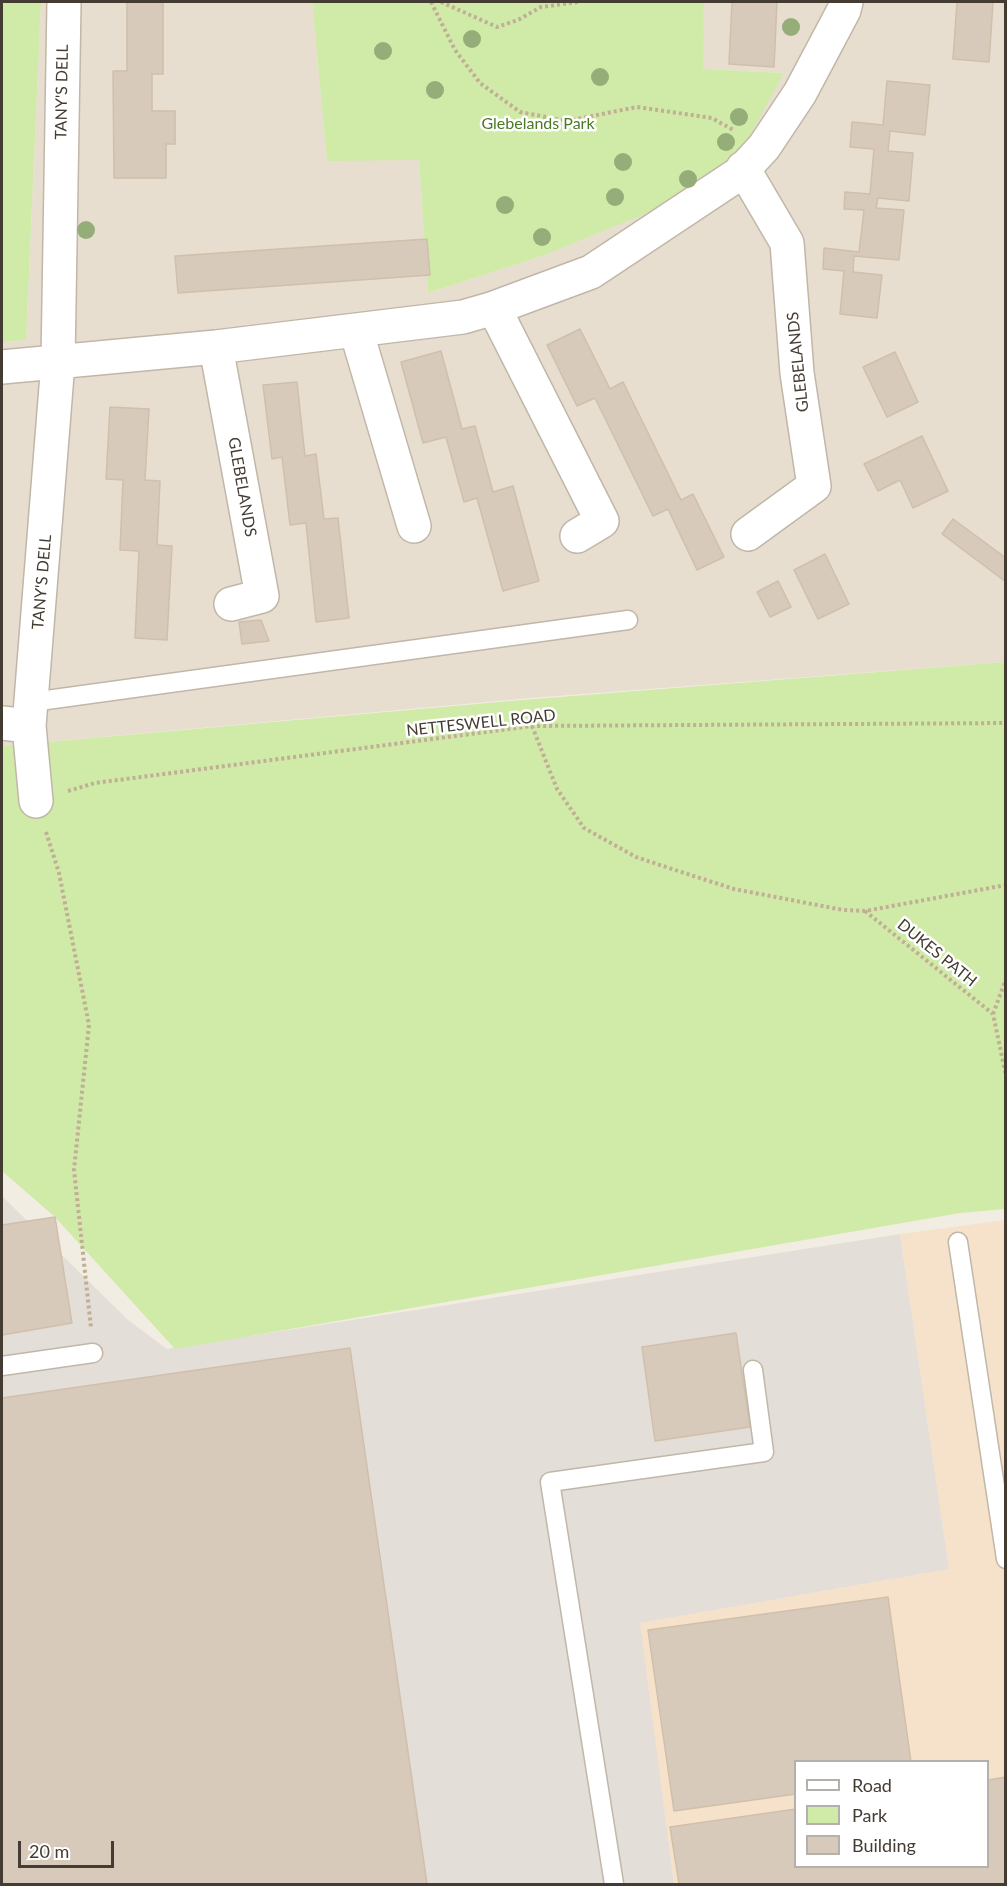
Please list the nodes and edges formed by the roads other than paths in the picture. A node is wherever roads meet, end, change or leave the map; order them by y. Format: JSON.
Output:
{"nodes":[{"id":1,"x":64,"y":2,"type":"edge"},
{"id":2,"x":846,"y":2,"type":"edge"},
{"id":3,"x":754,"y":158,"type":"junction"},
{"id":4,"x":494,"y":308,"type":"junction"},
{"id":5,"x":357,"y":330,"type":"junction"},
{"id":6,"x":216,"y":347,"type":"junction"},
{"id":7,"x":58,"y":362,"type":"junction"},
{"id":8,"x":2,"y":367,"type":"edge"},
{"id":9,"x":414,"y":526,"type":"dead end"},
{"id":10,"x":748,"y":534,"type":"dead end"},
{"id":11,"x":577,"y":536,"type":"dead end"},
{"id":12,"x":231,"y":604,"type":"dead end"},
{"id":13,"x":628,"y":620,"type":"dead end"},
{"id":14,"x":21,"y":717,"type":"edge"},
{"id":15,"x":36,"y":801,"type":"road end"},
{"id":16,"x":958,"y":1242,"type":"dead end"},
{"id":17,"x":93,"y":1353,"type":"road end"},
{"id":18,"x":2,"y":1366,"type":"edge"},
{"id":19,"x":753,"y":1370,"type":"dead end"},
{"id":20,"x":1005,"y":1559,"type":"edge"},
{"id":21,"x":614,"y":1884,"type":"edge"}],
"edges":[{"from":1,"to":7,"type":"street","name":"TANY'S DELL"},
{"from":2,"to":3,"type":"street"},
{"from":3,"to":4,"type":"street"},
{"from":3,"to":10,"type":"street","name":"GLEBELANDS"},
{"from":4,"to":5,"type":"street"},
{"from":4,"to":11,"type":"street"},
{"from":5,"to":6,"type":"street"},
{"from":5,"to":9,"type":"street"},
{"from":6,"to":7,"type":"street"},
{"from":6,"to":12,"type":"street","name":"GLEBELANDS"},
{"from":7,"to":8,"type":"street"},
{"from":7,"to":14,"type":"street","name":"TANY'S DELL"},
{"from":13,"to":14,"type":"lane"},
{"from":14,"to":15,"type":"street","name":"TANY'S DELL"},
{"from":16,"to":20,"type":"lane"},
{"from":17,"to":18,"type":"lane"},
{"from":19,"to":21,"type":"lane"}]}
